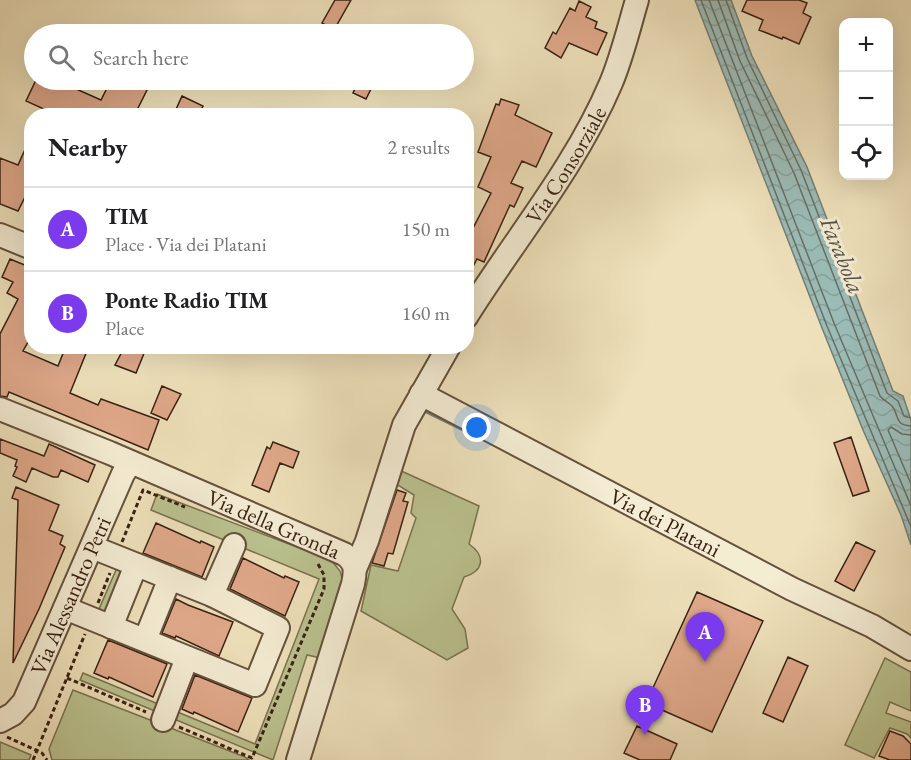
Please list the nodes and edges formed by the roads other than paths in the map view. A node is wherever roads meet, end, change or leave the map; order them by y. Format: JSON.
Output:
{"nodes":[{"id":1,"x":637,"y":0,"type":"edge"},
{"id":2,"x":0,"y":234,"type":"edge"},
{"id":3,"x":24,"y":244,"type":"edge"},
{"id":4,"x":474,"y":303,"type":"edge"},
{"id":5,"x":444,"y":354,"type":"edge"},
{"id":6,"x":421,"y":394,"type":"junction"},
{"id":7,"x":0,"y":409,"type":"edge"},
{"id":8,"x":130,"y":463,"type":"junction"},
{"id":9,"x":234,"y":545,"type":"dead end"},
{"id":10,"x":92,"y":548,"type":"junction"},
{"id":11,"x":136,"y":565,"type":"junction"},
{"id":12,"x":355,"y":569,"type":"junction"},
{"id":13,"x":170,"y":578,"type":"junction"},
{"id":14,"x":212,"y":595,"type":"junction"},
{"id":15,"x":65,"y":608,"type":"junction"},
{"id":16,"x":111,"y":627,"type":"junction"},
{"id":17,"x":145,"y":640,"type":"junction"},
{"id":18,"x":911,"y":649,"type":"edge"},
{"id":19,"x":187,"y":658,"type":"junction"},
{"id":20,"x":163,"y":720,"type":"road end"},
{"id":21,"x":0,"y":721,"type":"edge"},
{"id":22,"x":298,"y":760,"type":"edge"}],
"edges":[{"from":1,"to":4,"type":"street","name":"Via Consorziale"},
{"from":2,"to":3,"type":"street"},
{"from":5,"to":6,"type":"street"},
{"from":6,"to":12,"type":"street"},
{"from":6,"to":18,"type":"street","name":"Via dei Platani"},
{"from":7,"to":8,"type":"street","name":"Via della Gronda"},
{"from":8,"to":10,"type":"street","name":"Via Alessandro Petri"},
{"from":8,"to":12,"type":"street","name":"Via della Gronda"},
{"from":9,"to":14,"type":"street"},
{"from":10,"to":11,"type":"street"},
{"from":10,"to":15,"type":"street","name":"Via Alessandro Petri"},
{"from":11,"to":13,"type":"street"},
{"from":11,"to":16,"type":"street"},
{"from":12,"to":22,"type":"street","name":"Via della Gronda"},
{"from":13,"to":14,"type":"street"},
{"from":13,"to":17,"type":"street"},
{"from":14,"to":19,"type":"street"},
{"from":15,"to":16,"type":"street"},
{"from":15,"to":21,"type":"street","name":"Via Alessandro Petri"},
{"from":16,"to":17,"type":"street"},
{"from":17,"to":19,"type":"street"},
{"from":19,"to":20,"type":"street"}]}
